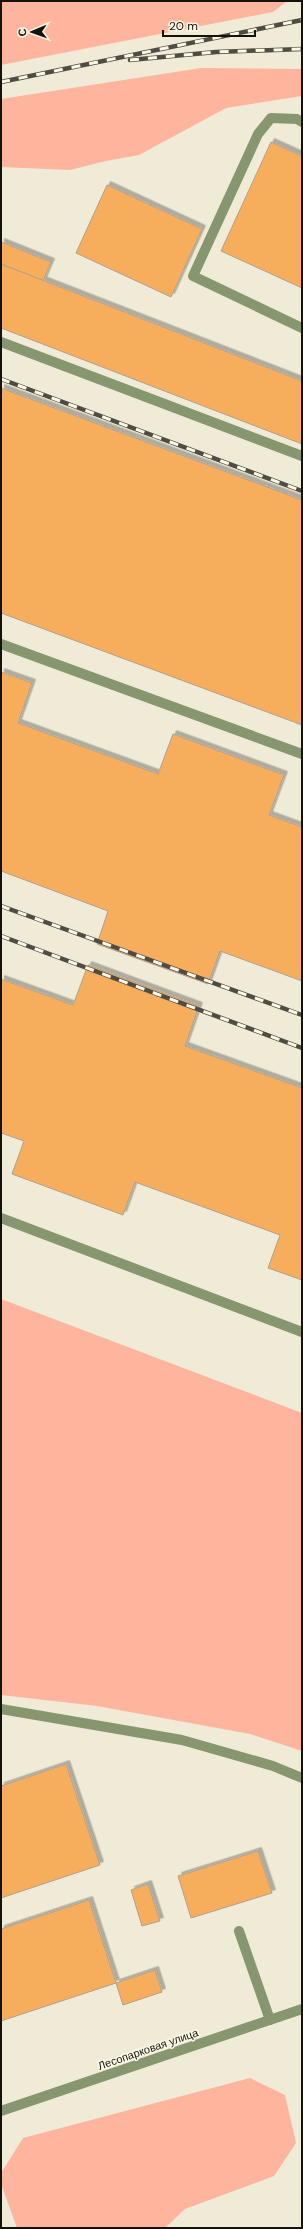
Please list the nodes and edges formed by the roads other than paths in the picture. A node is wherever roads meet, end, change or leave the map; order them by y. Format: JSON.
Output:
{"nodes":[{"id":1,"x":302,"y":122,"type":"edge"},
{"id":2,"x":302,"y":328,"type":"edge"},
{"id":3,"x":1,"y":342,"type":"edge"},
{"id":4,"x":302,"y":456,"type":"edge"},
{"id":5,"x":1,"y":644,"type":"edge"},
{"id":6,"x":302,"y":754,"type":"edge"},
{"id":7,"x":1,"y":1218,"type":"edge"},
{"id":8,"x":302,"y":1332,"type":"edge"},
{"id":9,"x":1,"y":1709,"type":"edge"},
{"id":10,"x":302,"y":1778,"type":"edge"},
{"id":11,"x":239,"y":1931,"type":"dead end"},
{"id":12,"x":302,"y":2009,"type":"edge"},
{"id":13,"x":270,"y":2020,"type":"junction"},
{"id":14,"x":1,"y":2110,"type":"edge"}],
"edges":[{"from":1,"to":2,"type":"street"},
{"from":3,"to":4,"type":"street"},
{"from":5,"to":6,"type":"street"},
{"from":7,"to":8,"type":"street"},
{"from":9,"to":10,"type":"street"},
{"from":11,"to":13,"type":"street"},
{"from":12,"to":13,"type":"street","name":"Лесопарковая улица"},
{"from":13,"to":14,"type":"street","name":"Лесопарковая улица"}]}
